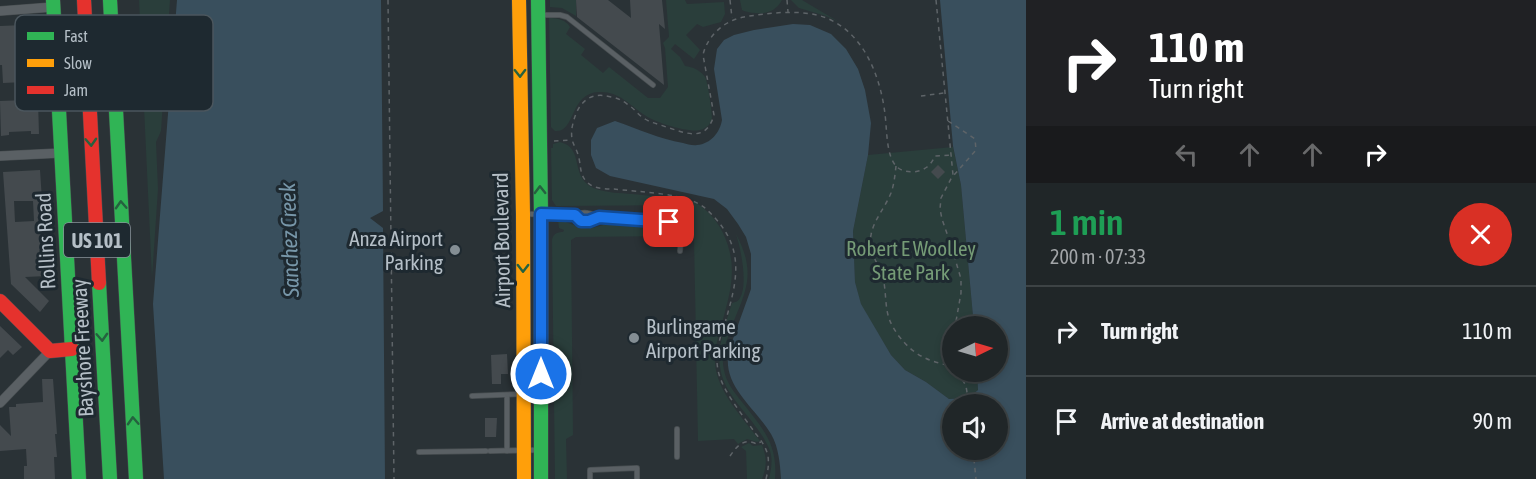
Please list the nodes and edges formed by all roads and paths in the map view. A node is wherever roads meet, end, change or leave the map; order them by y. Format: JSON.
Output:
{"nodes":[{"id":1,"x":84,"y":0,"type":"edge"},
{"id":2,"x":110,"y":0,"type":"edge"},
{"id":3,"x":388,"y":0,"type":"edge"},
{"id":4,"x":519,"y":0,"type":"edge"},
{"id":5,"x":538,"y":0,"type":"edge"},
{"id":6,"x":730,"y":0,"type":"edge"},
{"id":7,"x":787,"y":0,"type":"edge"},
{"id":8,"x":936,"y":0,"type":"edge"},
{"id":9,"x":53,"y":4,"type":"edge"},
{"id":10,"x":0,"y":11,"type":"edge"},
{"id":11,"x":788,"y":12,"type":"junction"},
{"id":12,"x":85,"y":15,"type":"edge"},
{"id":13,"x":111,"y":15,"type":"edge"},
{"id":14,"x":519,"y":15,"type":"junction"},
{"id":15,"x":538,"y":15,"type":"junction"},
{"id":16,"x":733,"y":19,"type":"junction"},
{"id":17,"x":653,"y":85,"type":"dead end"},
{"id":18,"x":945,"y":93,"type":"junction"},
{"id":19,"x":921,"y":96,"type":"dead end"},
{"id":20,"x":59,"y":111,"type":"edge"},
{"id":21,"x":90,"y":111,"type":"edge"},
{"id":22,"x":116,"y":111,"type":"edge"},
{"id":23,"x":948,"y":120,"type":"junction"},
{"id":24,"x":571,"y":140,"type":"junction"},
{"id":25,"x":549,"y":141,"type":"dead end"},
{"id":26,"x":61,"y":153,"type":"junction"},
{"id":27,"x":951,"y":155,"type":"junction"},
{"id":28,"x":0,"y":156,"type":"edge"},
{"id":29,"x":521,"y":157,"type":"junction"},
{"id":30,"x":540,"y":158,"type":"junction"},
{"id":31,"x":896,"y":166,"type":"junction"},
{"id":32,"x":953,"y":175,"type":"junction"},
{"id":33,"x":523,"y":214,"type":"junction"},
{"id":34,"x":541,"y":214,"type":"junction"},
{"id":35,"x":681,"y":251,"type":"dead end"},
{"id":36,"x":0,"y":302,"type":"edge"},
{"id":37,"x":522,"y":315,"type":"junction"},
{"id":38,"x":541,"y":316,"type":"junction"},
{"id":39,"x":957,"y":316,"type":"edge"},
{"id":40,"x":72,"y":349,"type":"junction"},
{"id":41,"x":50,"y":351,"type":"junction"},
{"id":42,"x":942,"y":364,"type":"edge"},
{"id":43,"x":523,"y":394,"type":"junction"},
{"id":44,"x":541,"y":394,"type":"junction"},
{"id":45,"x":507,"y":395,"type":"junction"},
{"id":46,"x":472,"y":396,"type":"dead end"},
{"id":47,"x":0,"y":403,"type":"edge"},
{"id":48,"x":677,"y":429,"type":"dead end"},
{"id":49,"x":762,"y":442,"type":"junction"},
{"id":50,"x":541,"y":450,"type":"junction"},
{"id":51,"x":507,"y":451,"type":"junction"},
{"id":52,"x":523,"y":451,"type":"junction"},
{"id":53,"x":419,"y":452,"type":"dead end"},
{"id":54,"x":730,"y":456,"type":"dead end"},
{"id":55,"x":677,"y":457,"type":"dead end"},
{"id":56,"x":974,"y":460,"type":"edge"},
{"id":57,"x":79,"y":479,"type":"edge"},
{"id":58,"x":110,"y":479,"type":"edge"},
{"id":59,"x":136,"y":479,"type":"edge"},
{"id":60,"x":394,"y":479,"type":"edge"},
{"id":61,"x":524,"y":479,"type":"edge"},
{"id":62,"x":541,"y":479,"type":"edge"},
{"id":63,"x":590,"y":479,"type":"edge"},
{"id":64,"x":637,"y":479,"type":"edge"},
{"id":65,"x":766,"y":479,"type":"edge"},
{"id":66,"x":976,"y":479,"type":"edge"}],
"edges":[{"from":1,"to":12,"type":"main road","name":"Bayshore Freeway","number":"US 101","one_way":true},
{"from":13,"to":2,"type":"main road","number":"US 101","one_way":true},
{"from":3,"to":60,"type":"path"},
{"from":4,"to":14,"type":"main road","name":"Airport Boulevard"},
{"from":5,"to":15,"type":"main road","name":"Airport Boulevard"},
{"from":6,"to":16,"type":"path"},
{"from":7,"to":11,"type":"path"},
{"from":8,"to":18,"type":"path"},
{"from":9,"to":10,"type":"street"},
{"from":11,"to":16,"type":"path"},
{"from":11,"to":31,"type":"path"},
{"from":14,"to":15,"type":"main road"},
{"from":14,"to":29,"type":"main road","name":"Airport Boulevard","one_way":true},
{"from":15,"to":17,"type":"lane"},
{"from":15,"to":30,"type":"main road","name":"Airport Boulevard"},
{"from":16,"to":24,"type":"path"},
{"from":18,"to":19,"type":"path"},
{"from":18,"to":23,"type":"path"},
{"from":20,"to":26,"type":"main road","name":"Rollins Road"},
{"from":21,"to":58,"type":"main road","name":"Bayshore Freeway","number":"US 101","one_way":true},
{"from":59,"to":22,"type":"main road","number":"US 101","one_way":true},
{"from":23,"to":27,"type":"path"},
{"from":23,"to":32,"type":"path"},
{"from":24,"to":25,"type":"path"},
{"from":24,"to":49,"type":"path"},
{"from":26,"to":28,"type":"street"},
{"from":26,"to":40,"type":"main road","name":"Rollins Road"},
{"from":27,"to":31,"type":"path"},
{"from":27,"to":32,"type":"path"},
{"from":29,"to":30,"type":"main road"},
{"from":29,"to":33,"type":"main road","name":"Airport Boulevard"},
{"from":34,"to":30,"type":"main road","name":"Airport Boulevard","one_way":true},
{"from":31,"to":42,"type":"path"},
{"from":32,"to":39,"type":"path"},
{"from":33,"to":34,"type":"lane"},
{"from":33,"to":37,"type":"main road","name":"Airport Boulevard","one_way":true},
{"from":34,"to":35,"type":"lane"},
{"from":34,"to":38,"type":"main road","name":"Airport Boulevard"},
{"from":36,"to":41,"type":"main road"},
{"from":37,"to":38,"type":"main road"},
{"from":37,"to":43,"type":"main road","name":"Airport Boulevard"},
{"from":38,"to":44,"type":"main road","name":"Airport Boulevard"},
{"from":40,"to":41,"type":"main road"},
{"from":40,"to":57,"type":"main road","name":"Rollins Road"},
{"from":41,"to":47,"type":"street"},
{"from":43,"to":44,"type":"main road"},
{"from":43,"to":45,"type":"lane"},
{"from":43,"to":52,"type":"main road","name":"Airport Boulevard"},
{"from":44,"to":50,"type":"main road","name":"Airport Boulevard"},
{"from":45,"to":46,"type":"lane"},
{"from":45,"to":51,"type":"lane"},
{"from":48,"to":55,"type":"lane"},
{"from":49,"to":54,"type":"path"},
{"from":49,"to":65,"type":"path"},
{"from":50,"to":52,"type":"lane"},
{"from":50,"to":62,"type":"main road","name":"Airport Boulevard"},
{"from":51,"to":52,"type":"lane"},
{"from":51,"to":53,"type":"lane"},
{"from":52,"to":61,"type":"main road","name":"Airport Boulevard"},
{"from":56,"to":66,"type":"path"},
{"from":63,"to":64,"type":"lane"}]}
